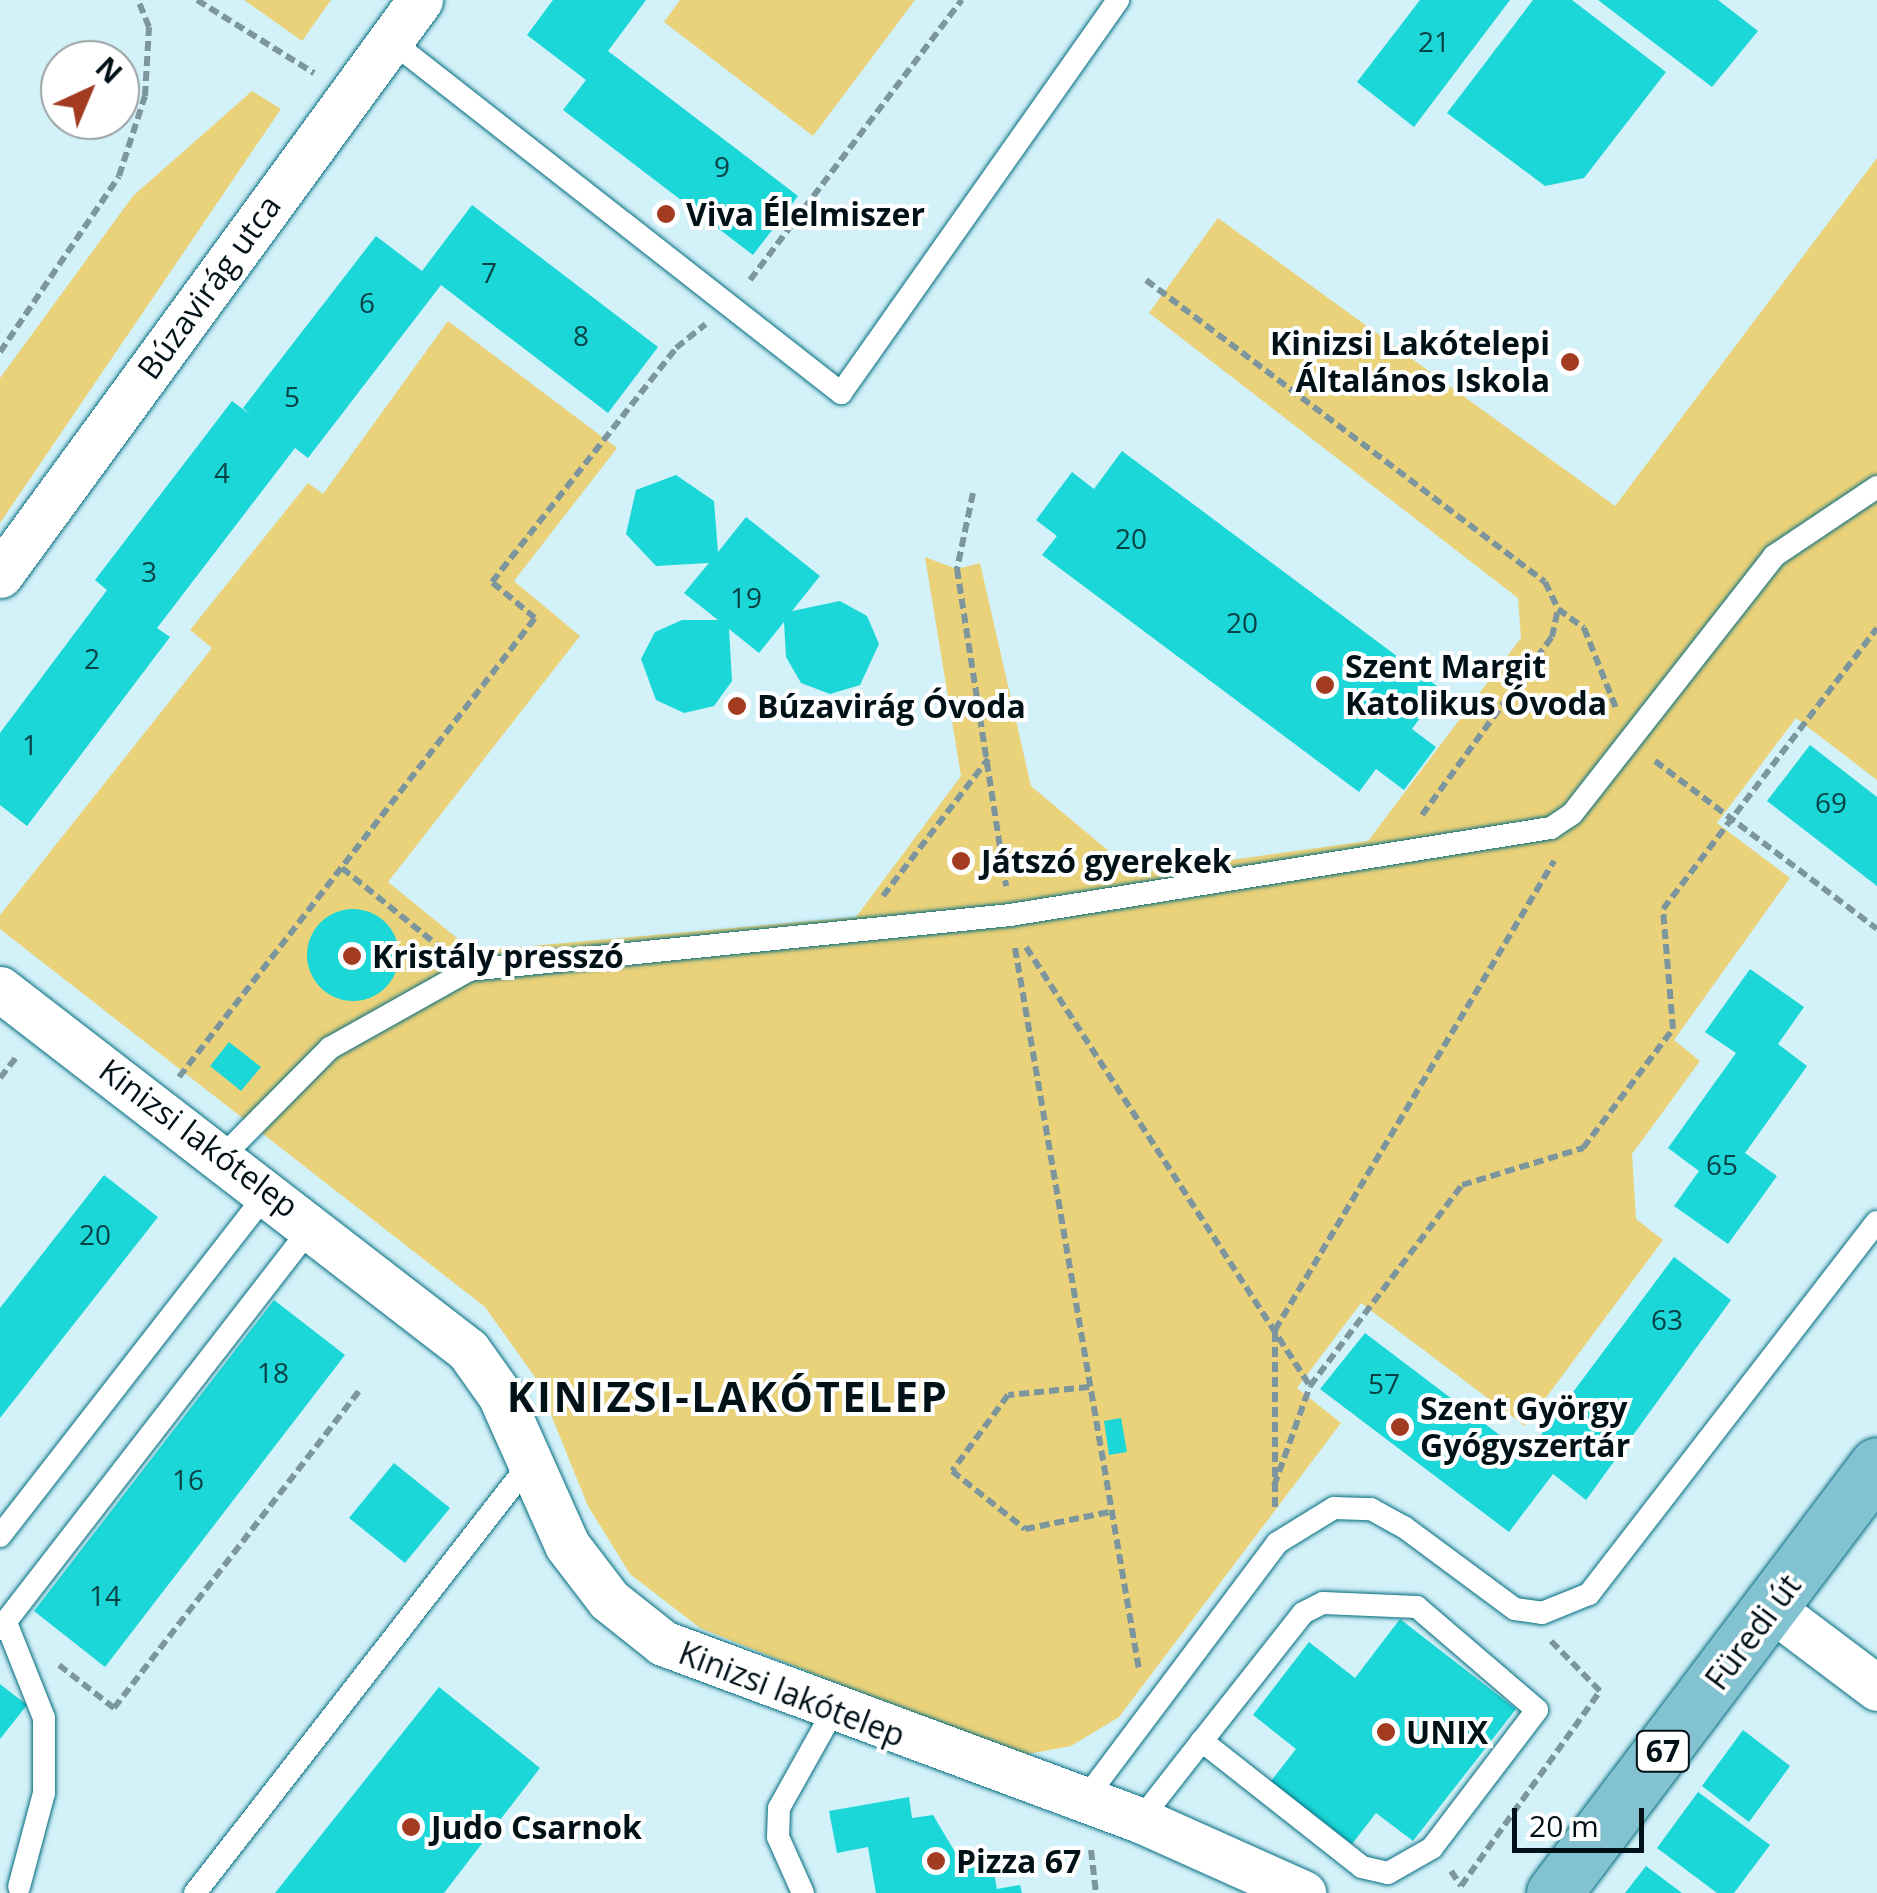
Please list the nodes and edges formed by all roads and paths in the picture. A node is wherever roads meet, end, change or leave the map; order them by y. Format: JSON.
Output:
{"nodes":[{"id":1,"x":138,"y":0,"type":"edge"},
{"id":2,"x":197,"y":0,"type":"edge"},
{"id":3,"x":420,"y":0,"type":"edge"},
{"id":4,"x":962,"y":0,"type":"edge"},
{"id":5,"x":1118,"y":0,"type":"edge"},
{"id":6,"x":390,"y":40,"type":"junction"},
{"id":7,"x":300,"y":62,"type":"dead end"},
{"id":8,"x":1146,"y":280,"type":"dead end"},
{"id":9,"x":730,"y":306,"type":"junction"},
{"id":10,"x":0,"y":352,"type":"edge"},
{"id":11,"x":1877,"y":486,"type":"edge"},
{"id":12,"x":974,"y":493,"type":"dead end"},
{"id":13,"x":0,"y":575,"type":"edge"},
{"id":14,"x":1558,"y":610,"type":"junction"},
{"id":15,"x":1877,"y":628,"type":"edge"},
{"id":16,"x":1628,"y":739,"type":"junction"},
{"id":17,"x":988,"y":758,"type":"junction"},
{"id":18,"x":1572,"y":814,"type":"junction"},
{"id":19,"x":1732,"y":819,"type":"junction"},
{"id":20,"x":1391,"y":858,"type":"junction"},
{"id":21,"x":342,"y":868,"type":"junction"},
{"id":22,"x":1011,"y":920,"type":"junction"},
{"id":23,"x":1877,"y":928,"type":"edge"},
{"id":24,"x":856,"y":932,"type":"junction"},
{"id":25,"x":470,"y":970,"type":"junction"},
{"id":26,"x":0,"y":989,"type":"edge"},
{"id":27,"x":157,"y":1105,"type":"junction"},
{"id":28,"x":223,"y":1156,"type":"junction"},
{"id":29,"x":268,"y":1192,"type":"junction"},
{"id":30,"x":1877,"y":1222,"type":"edge"},
{"id":31,"x":313,"y":1225,"type":"junction"},
{"id":32,"x":1275,"y":1330,"type":"junction"},
{"id":33,"x":1310,"y":1386,"type":"junction"},
{"id":34,"x":360,"y":1388,"type":"dead end"},
{"id":35,"x":1090,"y":1388,"type":"junction"},
{"id":36,"x":530,"y":1463,"type":"junction"},
{"id":37,"x":1877,"y":1465,"type":"edge"},
{"id":38,"x":1274,"y":1486,"type":"junction"},
{"id":39,"x":1108,"y":1512,"type":"junction"},
{"id":40,"x":0,"y":1536,"type":"edge"},
{"id":41,"x":1277,"y":1543,"type":"junction"},
{"id":42,"x":1771,"y":1608,"type":"junction"},
{"id":43,"x":3,"y":1627,"type":"edge"},
{"id":44,"x":1554,"y":1651,"type":"dead end"},
{"id":45,"x":1877,"y":1688,"type":"edge"},
{"id":46,"x":832,"y":1713,"type":"junction"},
{"id":47,"x":1148,"y":1719,"type":"junction"},
{"id":48,"x":1202,"y":1741,"type":"junction"},
{"id":49,"x":1085,"y":1799,"type":"junction"},
{"id":50,"x":1140,"y":1820,"type":"junction"},
{"id":51,"x":1434,"y":1846,"type":"junction"},
{"id":52,"x":20,"y":1886,"type":"dead end"},
{"id":53,"x":195,"y":1893,"type":"edge"},
{"id":54,"x":802,"y":1893,"type":"edge"},
{"id":55,"x":1303,"y":1893,"type":"edge"},
{"id":56,"x":1554,"y":1893,"type":"edge"}],
"edges":[{"from":1,"to":10,"type":"path"},
{"from":2,"to":7,"type":"path"},
{"from":3,"to":6,"type":"street","name":"Búzavirág utca"},
{"from":4,"to":9,"type":"path"},
{"from":5,"to":9,"type":"lane"},
{"from":6,"to":9,"type":"lane"},
{"from":6,"to":13,"type":"street","name":"Búzavirág utca"},
{"from":8,"to":14,"type":"path"},
{"from":9,"to":21,"type":"path"},
{"from":11,"to":16,"type":"lane"},
{"from":12,"to":17,"type":"path"},
{"from":14,"to":16,"type":"path"},
{"from":14,"to":20,"type":"path"},
{"from":15,"to":19,"type":"path"},
{"from":16,"to":18,"type":"lane"},
{"from":16,"to":19,"type":"path"},
{"from":17,"to":22,"type":"path"},
{"from":17,"to":24,"type":"path"},
{"from":18,"to":20,"type":"lane"},
{"from":18,"to":32,"type":"path"},
{"from":19,"to":23,"type":"path"},
{"from":19,"to":33,"type":"path"},
{"from":20,"to":22,"type":"lane"},
{"from":21,"to":25,"type":"path"},
{"from":21,"to":27,"type":"path"},
{"from":22,"to":24,"type":"lane"},
{"from":22,"to":32,"type":"path"},
{"from":22,"to":35,"type":"path"},
{"from":24,"to":25,"type":"lane"},
{"from":25,"to":28,"type":"lane"},
{"from":26,"to":27,"type":"street","name":"Kinizsi lakótelep"},
{"from":27,"to":28,"type":"street","name":"Kinizsi lakótelep"},
{"from":28,"to":29,"type":"street","name":"Kinizsi lakótelep"},
{"from":29,"to":31,"type":"street","name":"Kinizsi lakótelep"},
{"from":29,"to":40,"type":"lane"},
{"from":30,"to":41,"type":"lane"},
{"from":31,"to":36,"type":"street","name":"Kinizsi lakótelep"},
{"from":31,"to":43,"type":"lane"},
{"from":32,"to":33,"type":"path"},
{"from":32,"to":38,"type":"path"},
{"from":33,"to":38,"type":"path"},
{"from":34,"to":43,"type":"path"},
{"from":35,"to":39,"type":"path"},
{"from":35,"to":39,"type":"path"},
{"from":36,"to":46,"type":"street","name":"Kinizsi lakótelep"},
{"from":36,"to":53,"type":"lane"},
{"from":37,"to":42,"type":"main road","name":"Füredi út","number":"67"},
{"from":38,"to":41,"type":"path"},
{"from":39,"to":47,"type":"path"},
{"from":41,"to":47,"type":"lane"},
{"from":42,"to":45,"type":"street"},
{"from":42,"to":56,"type":"main road","name":"Füredi út","number":"67"},
{"from":43,"to":52,"type":"lane"},
{"from":44,"to":51,"type":"path"},
{"from":46,"to":49,"type":"street","name":"Kinizsi lakótelep"},
{"from":46,"to":54,"type":"lane"},
{"from":47,"to":49,"type":"lane"},
{"from":48,"to":50,"type":"lane"},
{"from":48,"to":51,"type":"lane"},
{"from":48,"to":51,"type":"lane"},
{"from":49,"to":50,"type":"street","name":"Kinizsi lakótelep"},
{"from":50,"to":55,"type":"street","name":"Kinizsi lakótelep"}]}
